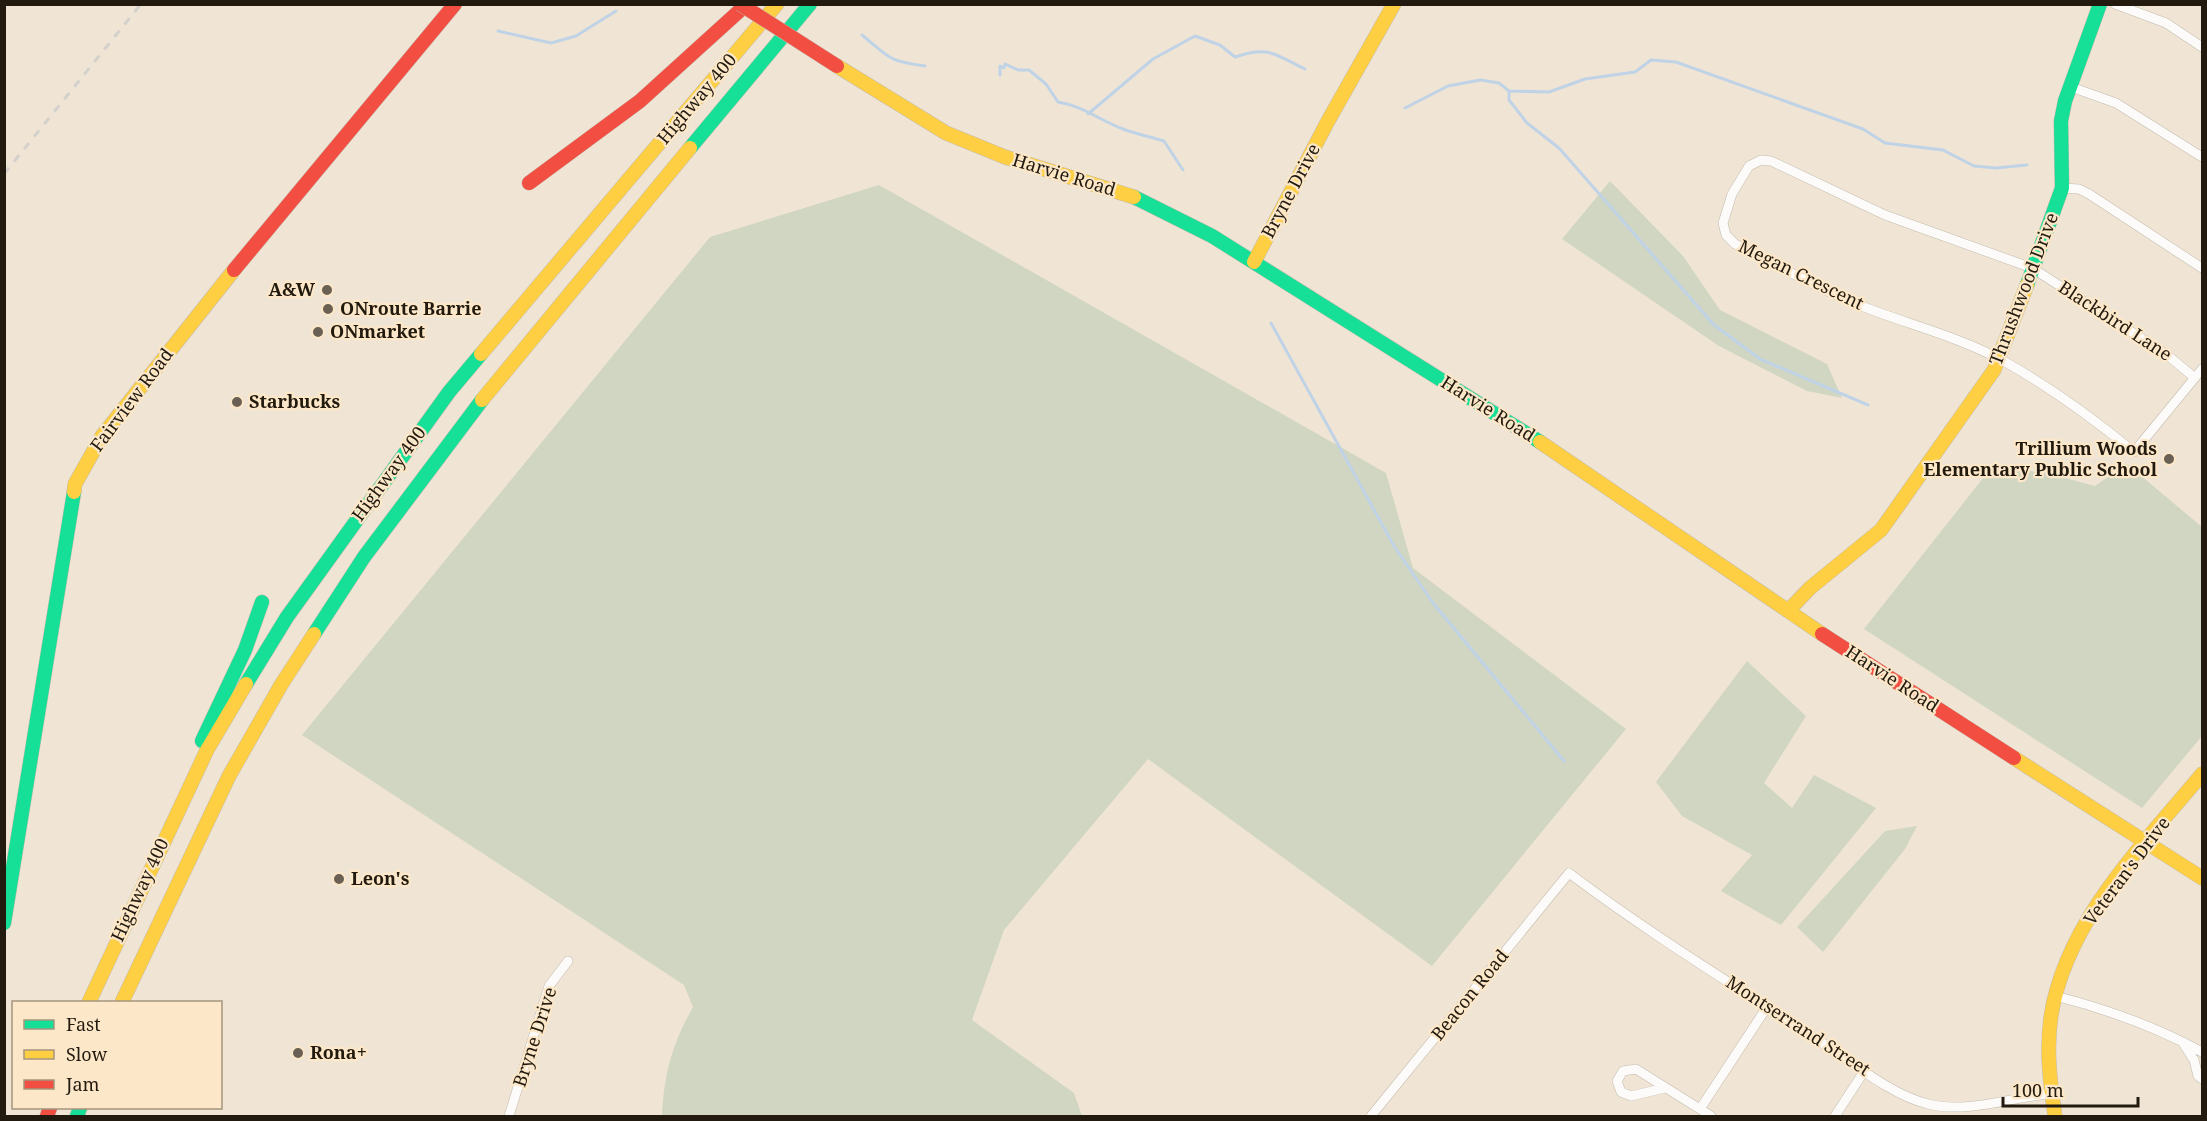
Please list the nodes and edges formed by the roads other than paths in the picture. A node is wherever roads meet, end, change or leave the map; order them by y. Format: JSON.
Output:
{"nodes":[{"id":1,"x":455,"y":4,"type":"edge"},
{"id":2,"x":740,"y":4,"type":"edge"},
{"id":3,"x":747,"y":4,"type":"edge"},
{"id":4,"x":777,"y":4,"type":"edge"},
{"id":5,"x":810,"y":4,"type":"edge"},
{"id":6,"x":1394,"y":4,"type":"edge"},
{"id":7,"x":2100,"y":4,"type":"edge"},
{"id":8,"x":2115,"y":4,"type":"edge"},
{"id":9,"x":2202,"y":47,"type":"edge"},
{"id":10,"x":2071,"y":87,"type":"junction"},
{"id":11,"x":2202,"y":157,"type":"edge"},
{"id":12,"x":528,"y":183,"type":"dead end"},
{"id":13,"x":2062,"y":188,"type":"junction"},
{"id":14,"x":1254,"y":262,"type":"junction"},
{"id":15,"x":2032,"y":268,"type":"junction"},
{"id":16,"x":2202,"y":268,"type":"edge"},
{"id":17,"x":1999,"y":359,"type":"junction"},
{"id":18,"x":2202,"y":369,"type":"edge"},
{"id":19,"x":2195,"y":378,"type":"junction"},
{"id":20,"x":262,"y":602,"type":"dead end"},
{"id":21,"x":1788,"y":611,"type":"junction"},
{"id":22,"x":2202,"y":774,"type":"edge"},
{"id":23,"x":178,"y":809,"type":"junction"},
{"id":24,"x":2147,"y":842,"type":"junction"},
{"id":25,"x":1569,"y":873,"type":"joint"},
{"id":26,"x":2202,"y":878,"type":"edge"},
{"id":27,"x":4,"y":923,"type":"edge"},
{"id":28,"x":568,"y":961,"type":"dead end"},
{"id":29,"x":2055,"y":996,"type":"junction"},
{"id":30,"x":89,"y":1001,"type":"edge"},
{"id":31,"x":122,"y":1001,"type":"edge"},
{"id":32,"x":1767,"y":1007,"type":"junction"},
{"id":33,"x":2182,"y":1041,"type":"junction"},
{"id":34,"x":2202,"y":1052,"type":"edge"},
{"id":35,"x":1865,"y":1071,"type":"junction"},
{"id":36,"x":2202,"y":1079,"type":"edge"},
{"id":37,"x":1665,"y":1088,"type":"junction"},
{"id":38,"x":2050,"y":1094,"type":"junction"},
{"id":39,"x":1700,"y":1109,"type":"junction"},
{"id":40,"x":509,"y":1116,"type":"edge"},
{"id":41,"x":1371,"y":1116,"type":"edge"},
{"id":42,"x":1711,"y":1116,"type":"edge"},
{"id":43,"x":1835,"y":1116,"type":"edge"},
{"id":44,"x":2055,"y":1116,"type":"edge"}],
"edges":[{"from":1,"to":27,"type":"main road","name":"Fairview Road"},
{"from":2,"to":14,"type":"main road","name":"Harvie Road","bridge":true},
{"from":3,"to":12,"type":"main road"},
{"from":4,"to":23,"type":"main road","name":"Highway 400"},
{"from":5,"to":31,"type":"main road","name":"Highway 400"},
{"from":6,"to":14,"type":"main road","name":"Bryne Drive"},
{"from":7,"to":10,"type":"main road","name":"Thrushwood Drive"},
{"from":8,"to":9,"type":"street"},
{"from":10,"to":11,"type":"street"},
{"from":10,"to":13,"type":"main road","name":"Thrushwood Drive"},
{"from":13,"to":15,"type":"main road","name":"Thrushwood Drive"},
{"from":13,"to":16,"type":"street"},
{"from":14,"to":21,"type":"main road","name":"Harvie Road"},
{"from":15,"to":17,"type":"main road","name":"Thrushwood Drive"},
{"from":15,"to":17,"type":"street","name":"Megan Crescent"},
{"from":15,"to":19,"type":"street","name":"Blackbird Lane"},
{"from":17,"to":19,"type":"street","name":"Megan Crescent"},
{"from":17,"to":21,"type":"main road","name":"Thrushwood Drive"},
{"from":18,"to":19,"type":"street"},
{"from":20,"to":23,"type":"main road"},
{"from":21,"to":24,"type":"main road","name":"Harvie Road"},
{"from":22,"to":24,"type":"main road","name":"Veteran's Drive"},
{"from":23,"to":30,"type":"main road","name":"Highway 400"},
{"from":24,"to":26,"type":"main road","name":"Harvie Road"},
{"from":24,"to":29,"type":"main road","name":"Veteran's Drive"},
{"from":25,"to":32,"type":"street","name":"Montserrand Street"},
{"from":25,"to":41,"type":"street","name":"Beacon Road"},
{"from":28,"to":40,"type":"street","name":"Bryne Drive"},
{"from":29,"to":33,"type":"street"},
{"from":29,"to":38,"type":"main road","name":"Veteran's Drive"},
{"from":32,"to":35,"type":"street","name":"Montserrand Street"},
{"from":32,"to":39,"type":"street"},
{"from":33,"to":34,"type":"street"},
{"from":33,"to":36,"type":"street"},
{"from":35,"to":38,"type":"street","name":"Montserrand Street"},
{"from":35,"to":43,"type":"street"},
{"from":37,"to":37,"type":"street"},
{"from":37,"to":39,"type":"street"},
{"from":38,"to":44,"type":"main road","name":"Veteran's Drive"},
{"from":39,"to":42,"type":"street"}]}
